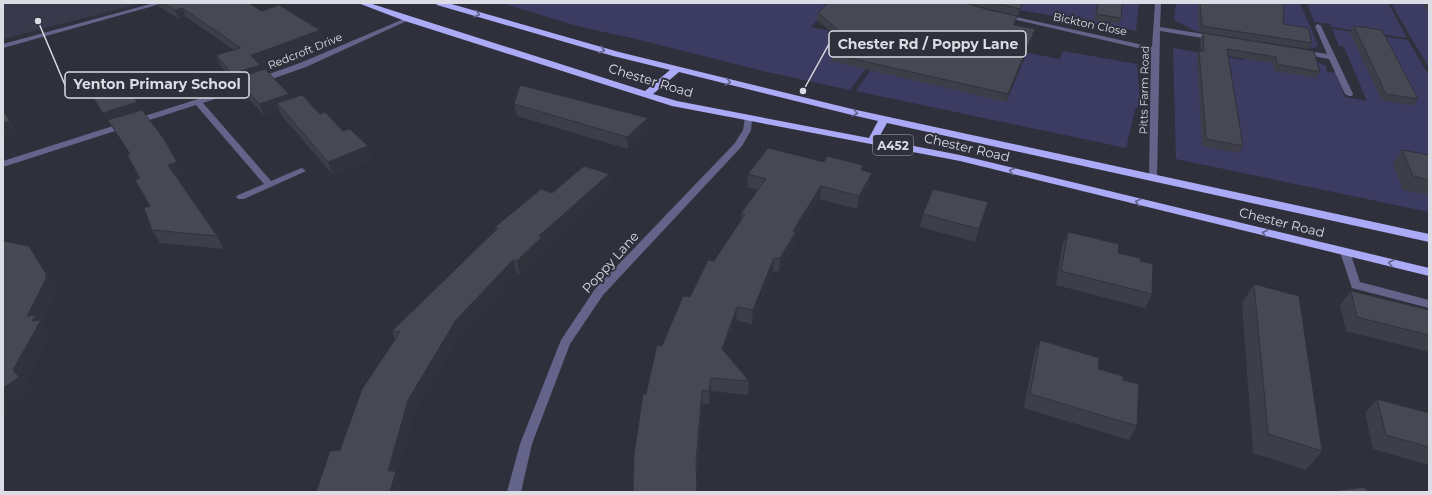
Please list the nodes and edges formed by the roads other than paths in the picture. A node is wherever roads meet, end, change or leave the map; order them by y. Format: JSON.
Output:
{"nodes":[{"id":1,"x":162,"y":3,"type":"edge"},
{"id":2,"x":362,"y":3,"type":"edge"},
{"id":3,"x":444,"y":3,"type":"edge"},
{"id":4,"x":1158,"y":3,"type":"edge"},
{"id":5,"x":996,"y":15,"type":"edge"},
{"id":6,"x":408,"y":19,"type":"junction"},
{"id":7,"x":1318,"y":26,"type":"dead end"},
{"id":8,"x":1157,"y":29,"type":"junction"},
{"id":9,"x":1226,"y":40,"type":"edge"},
{"id":10,"x":3,"y":46,"type":"edge"},
{"id":11,"x":1155,"y":50,"type":"junction"},
{"id":12,"x":1294,"y":51,"type":"edge"},
{"id":13,"x":1332,"y":57,"type":"junction"},
{"id":14,"x":677,"y":69,"type":"junction"},
{"id":15,"x":1349,"y":94,"type":"dead end"},
{"id":16,"x":646,"y":95,"type":"junction"},
{"id":17,"x":198,"y":102,"type":"junction"},
{"id":18,"x":748,"y":119,"type":"junction"},
{"id":19,"x":884,"y":119,"type":"junction"},
{"id":20,"x":872,"y":141,"type":"junction"},
{"id":21,"x":3,"y":164,"type":"edge"},
{"id":22,"x":302,"y":171,"type":"dead end"},
{"id":23,"x":1154,"y":178,"type":"junction"},
{"id":24,"x":269,"y":184,"type":"junction"},
{"id":25,"x":241,"y":197,"type":"dead end"},
{"id":26,"x":1429,"y":238,"type":"edge"},
{"id":27,"x":1345,"y":252,"type":"junction"},
{"id":28,"x":1429,"y":272,"type":"edge"},
{"id":29,"x":1429,"y":304,"type":"edge"},
{"id":30,"x":514,"y":492,"type":"edge"}],
"edges":[{"from":1,"to":10,"type":"street"},
{"from":2,"to":6,"type":"highway","name":"Chester Road","number":"A452"},
{"from":3,"to":14,"type":"highway","name":"Chester Road","number":"A452","one_way":true},
{"from":4,"to":8,"type":"street","name":"Pitts Farm Road"},
{"from":5,"to":11,"type":"street","name":"Bickton Close"},
{"from":6,"to":16,"type":"highway","name":"Chester Road","number":"A452"},
{"from":6,"to":17,"type":"street","name":"Redcroft Drive"},
{"from":7,"to":13,"type":"street"},
{"from":8,"to":9,"type":"street"},
{"from":8,"to":11,"type":"street","name":"Pitts Farm Road"},
{"from":11,"to":23,"type":"street","name":"Pitts Farm Road"},
{"from":12,"to":13,"type":"street"},
{"from":13,"to":15,"type":"street"},
{"from":14,"to":16,"type":"highway"},
{"from":14,"to":19,"type":"highway","name":"Chester Road","number":"A452","one_way":true},
{"from":16,"to":18,"type":"highway","name":"Chester Road","number":"A452"},
{"from":17,"to":21,"type":"street","name":"Redcroft Drive"},
{"from":17,"to":24,"type":"street"},
{"from":18,"to":20,"type":"highway","name":"Chester Road","number":"A452"},
{"from":18,"to":30,"type":"street","name":"Poppy Lane"},
{"from":19,"to":20,"type":"highway"},
{"from":19,"to":23,"type":"highway","name":"Chester Road","number":"A452"},
{"from":27,"to":20,"type":"highway","name":"Chester Road","number":"A452","one_way":true},
{"from":22,"to":24,"type":"street"},
{"from":23,"to":26,"type":"highway","name":"Chester Road","number":"A452"},
{"from":24,"to":25,"type":"street"},
{"from":28,"to":27,"type":"highway","name":"Chester Road","number":"A452","one_way":true},
{"from":27,"to":29,"type":"street"}]}
